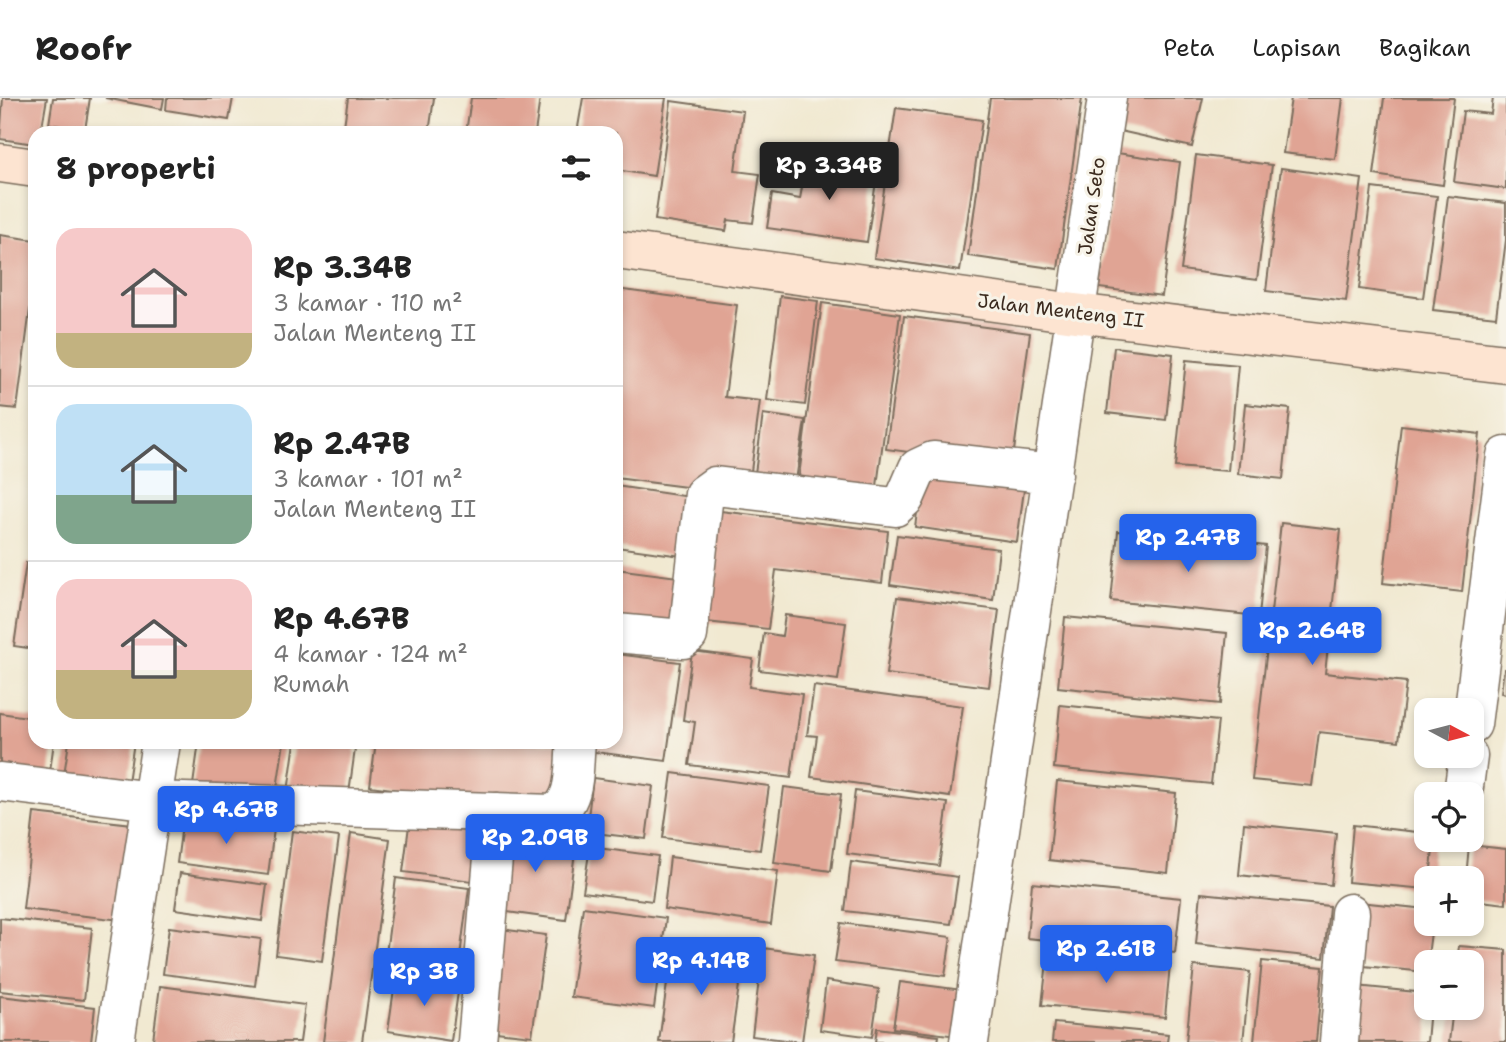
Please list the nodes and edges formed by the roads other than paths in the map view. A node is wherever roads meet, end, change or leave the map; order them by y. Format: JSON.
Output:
{"nodes":[{"id":1,"x":1107,"y":98,"type":"edge"},
{"id":2,"x":0,"y":163,"type":"edge"},
{"id":3,"x":28,"y":167,"type":"edge"},
{"id":4,"x":623,"y":251,"type":"edge"},
{"id":5,"x":1075,"y":313,"type":"junction"},
{"id":6,"x":1506,"y":364,"type":"edge"},
{"id":7,"x":1506,"y":456,"type":"edge"},
{"id":8,"x":1053,"y":474,"type":"junction"},
{"id":9,"x":623,"y":634,"type":"edge"},
{"id":10,"x":1475,"y":698,"type":"edge"},
{"id":11,"x":160,"y":749,"type":"edge"},
{"id":12,"x":575,"y":749,"type":"edge"},
{"id":13,"x":0,"y":782,"type":"edge"},
{"id":14,"x":152,"y":801,"type":"junction"},
{"id":15,"x":497,"y":812,"type":"junction"},
{"id":16,"x":1350,"y":913,"type":"dead end"},
{"id":17,"x":115,"y":1042,"type":"edge"},
{"id":18,"x":477,"y":1042,"type":"edge"},
{"id":19,"x":969,"y":1042,"type":"edge"},
{"id":20,"x":1339,"y":1042,"type":"edge"}],
"edges":[{"from":1,"to":5,"type":"street","name":"Jalan Seto"},
{"from":2,"to":3,"type":"street"},
{"from":4,"to":5,"type":"street","name":"Jalan Menteng II"},
{"from":5,"to":6,"type":"street","name":"Jalan Menteng II"},
{"from":5,"to":8,"type":"street","name":"Jalan Seto"},
{"from":7,"to":10,"type":"street"},
{"from":8,"to":9,"type":"street"},
{"from":8,"to":19,"type":"street","name":"Jalan Seto"},
{"from":11,"to":14,"type":"street"},
{"from":12,"to":15,"type":"street"},
{"from":13,"to":14,"type":"street"},
{"from":14,"to":15,"type":"street"},
{"from":14,"to":17,"type":"street"},
{"from":15,"to":18,"type":"street"},
{"from":16,"to":20,"type":"street"}]}
